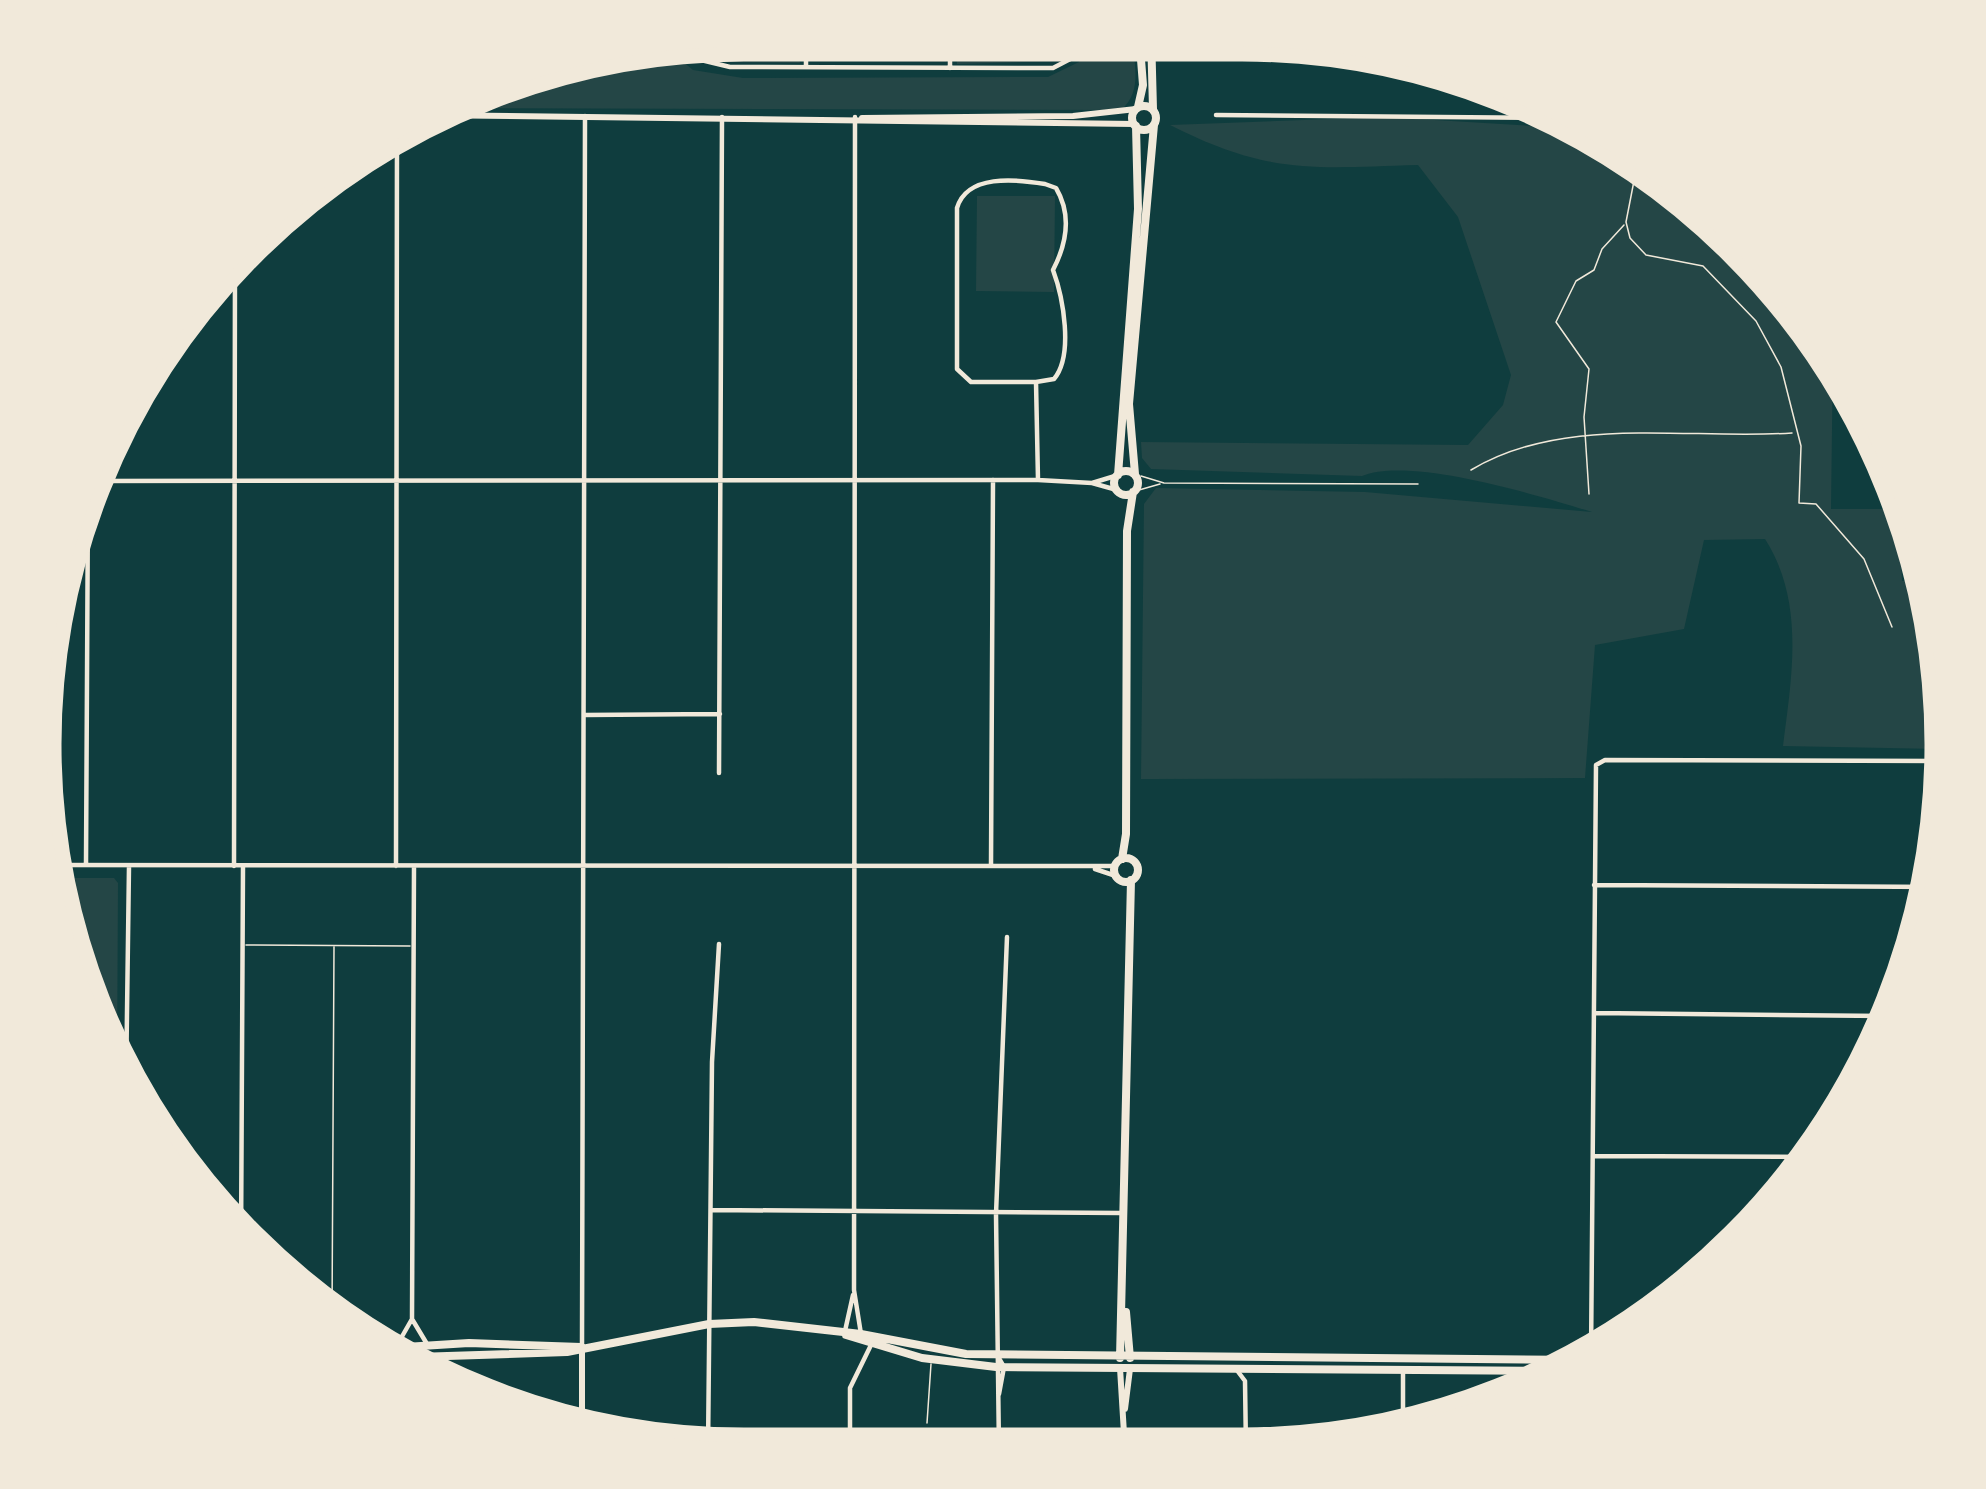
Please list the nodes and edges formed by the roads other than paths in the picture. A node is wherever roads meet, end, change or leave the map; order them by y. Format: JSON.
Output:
{"nodes":[{"id":1,"x":806,"y":54,"type":"edge"},
{"id":2,"x":950,"y":54,"type":"edge"},
{"id":3,"x":1077,"y":54,"type":"edge"},
{"id":4,"x":1141,"y":54,"type":"edge"},
{"id":5,"x":1152,"y":54,"type":"edge"},
{"id":6,"x":699,"y":55,"type":"edge"},
{"id":7,"x":806,"y":68,"type":"junction"},
{"id":8,"x":950,"y":68,"type":"junction"},
{"id":9,"x":1137,"y":108,"type":"junction"},
{"id":10,"x":1153,"y":109,"type":"junction"},
{"id":11,"x":461,"y":115,"type":"edge"},
{"id":12,"x":1216,"y":115,"type":"dead end"},
{"id":13,"x":585,"y":116,"type":"junction"},
{"id":14,"x":722,"y":117,"type":"junction"},
{"id":15,"x":858,"y":117,"type":"junction"},
{"id":16,"x":1530,"y":118,"type":"edge"},
{"id":17,"x":1135,"y":125,"type":"junction"},
{"id":18,"x":1154,"y":125,"type":"junction"},
{"id":19,"x":398,"y":148,"type":"edge"},
{"id":20,"x":235,"y":278,"type":"edge"},
{"id":21,"x":1036,"y":382,"type":"junction"},
{"id":22,"x":1117,"y":475,"type":"junction"},
{"id":23,"x":1135,"y":475,"type":"junction"},
{"id":24,"x":1038,"y":480,"type":"junction"},
{"id":25,"x":107,"y":481,"type":"edge"},
{"id":26,"x":993,"y":481,"type":"junction"},
{"id":27,"x":234,"y":482,"type":"junction"},
{"id":28,"x":397,"y":482,"type":"junction"},
{"id":29,"x":584,"y":482,"type":"junction"},
{"id":30,"x":856,"y":482,"type":"junction"},
{"id":31,"x":720,"y":483,"type":"junction"},
{"id":32,"x":1092,"y":483,"type":"junction"},
{"id":33,"x":1164,"y":483,"type":"junction"},
{"id":34,"x":1418,"y":484,"type":"dead end"},
{"id":35,"x":1118,"y":491,"type":"junction"},
{"id":36,"x":1134,"y":492,"type":"junction"},
{"id":37,"x":1128,"y":519,"type":"junction"},
{"id":38,"x":86,"y":540,"type":"edge"},
{"id":39,"x":720,"y":714,"type":"junction"},
{"id":40,"x":584,"y":715,"type":"junction"},
{"id":41,"x":1932,"y":761,"type":"edge"},
{"id":42,"x":719,"y":772,"type":"dead end"},
{"id":43,"x":65,"y":865,"type":"edge"},
{"id":44,"x":86,"y":865,"type":"junction"},
{"id":45,"x":129,"y":866,"type":"junction"},
{"id":46,"x":234,"y":866,"type":"junction"},
{"id":47,"x":243,"y":866,"type":"junction"},
{"id":48,"x":396,"y":866,"type":"junction"},
{"id":49,"x":414,"y":866,"type":"junction"},
{"id":50,"x":585,"y":866,"type":"junction"},
{"id":51,"x":854,"y":867,"type":"junction"},
{"id":52,"x":991,"y":867,"type":"junction"},
{"id":53,"x":1123,"y":870,"type":"junction"},
{"id":54,"x":1594,"y":885,"type":"junction"},
{"id":55,"x":1917,"y":887,"type":"edge"},
{"id":56,"x":1007,"y":937,"type":"dead end"},
{"id":57,"x":719,"y":944,"type":"dead end"},
{"id":58,"x":242,"y":945,"type":"junction"},
{"id":59,"x":334,"y":946,"type":"junction"},
{"id":60,"x":410,"y":946,"type":"junction"},
{"id":61,"x":1594,"y":1013,"type":"junction"},
{"id":62,"x":1876,"y":1016,"type":"edge"},
{"id":63,"x":127,"y":1054,"type":"edge"},
{"id":64,"x":1593,"y":1156,"type":"junction"},
{"id":65,"x":1796,"y":1156,"type":"edge"},
{"id":66,"x":712,"y":1210,"type":"junction"},
{"id":67,"x":1126,"y":1213,"type":"junction"},
{"id":68,"x":996,"y":1214,"type":"junction"},
{"id":69,"x":854,"y":1215,"type":"junction"},
{"id":70,"x":241,"y":1217,"type":"edge"},
{"id":71,"x":854,"y":1290,"type":"junction"},
{"id":72,"x":332,"y":1298,"type":"edge"},
{"id":73,"x":412,"y":1319,"type":"junction"},
{"id":74,"x":709,"y":1324,"type":"junction"},
{"id":75,"x":844,"y":1334,"type":"junction"},
{"id":76,"x":861,"y":1334,"type":"junction"},
{"id":77,"x":1589,"y":1341,"type":"edge"},
{"id":78,"x":401,"y":1343,"type":"edge"},
{"id":79,"x":871,"y":1345,"type":"junction"},
{"id":80,"x":582,"y":1347,"type":"junction"},
{"id":81,"x":426,"y":1349,"type":"junction"},
{"id":82,"x":414,"y":1350,"type":"edge"},
{"id":83,"x":422,"y":1354,"type":"edge"},
{"id":84,"x":998,"y":1355,"type":"junction"},
{"id":85,"x":932,"y":1360,"type":"junction"},
{"id":86,"x":1554,"y":1360,"type":"edge"},
{"id":87,"x":1125,"y":1363,"type":"junction"},
{"id":88,"x":1403,"y":1365,"type":"junction"},
{"id":89,"x":1000,"y":1367,"type":"junction"},
{"id":90,"x":1236,"y":1369,"type":"junction"},
{"id":91,"x":1532,"y":1371,"type":"edge"},
{"id":92,"x":582,"y":1415,"type":"edge"},
{"id":93,"x":1403,"y":1415,"type":"edge"},
{"id":94,"x":927,"y":1423,"type":"dead end"},
{"id":95,"x":708,"y":1434,"type":"edge"},
{"id":96,"x":850,"y":1435,"type":"edge"},
{"id":97,"x":999,"y":1435,"type":"edge"},
{"id":98,"x":1125,"y":1435,"type":"edge"},
{"id":99,"x":1246,"y":1435,"type":"edge"}],
"edges":[{"from":1,"to":7,"type":"street"},
{"from":2,"to":8,"type":"street"},
{"from":3,"to":8,"type":"street"},
{"from":4,"to":9,"type":"main road"},
{"from":5,"to":10,"type":"main road"},
{"from":6,"to":7,"type":"street"},
{"from":7,"to":8,"type":"street"},
{"from":9,"to":10,"type":"main road"},
{"from":9,"to":15,"type":"street"},
{"from":9,"to":17,"type":"main road"},
{"from":10,"to":18,"type":"main road"},
{"from":11,"to":13,"type":"street"},
{"from":12,"to":16,"type":"street"},
{"from":13,"to":14,"type":"street"},
{"from":13,"to":29,"type":"street"},
{"from":14,"to":15,"type":"street"},
{"from":14,"to":31,"type":"street"},
{"from":15,"to":17,"type":"street"},
{"from":15,"to":30,"type":"street"},
{"from":17,"to":18,"type":"main road"},
{"from":17,"to":22,"type":"main road"},
{"from":18,"to":23,"type":"main road"},
{"from":19,"to":28,"type":"street"},
{"from":20,"to":27,"type":"street"},
{"from":21,"to":21,"type":"street"},
{"from":21,"to":24,"type":"street"},
{"from":22,"to":23,"type":"main road"},
{"from":22,"to":32,"type":"street"},
{"from":22,"to":35,"type":"main road"},
{"from":23,"to":33,"type":"lane"},
{"from":23,"to":36,"type":"main road"},
{"from":24,"to":26,"type":"street"},
{"from":24,"to":32,"type":"street"},
{"from":25,"to":27,"type":"street"},
{"from":26,"to":30,"type":"street"},
{"from":26,"to":52,"type":"street"},
{"from":27,"to":28,"type":"street"},
{"from":27,"to":46,"type":"street"},
{"from":28,"to":29,"type":"street"},
{"from":28,"to":48,"type":"street"},
{"from":29,"to":31,"type":"street"},
{"from":29,"to":40,"type":"street"},
{"from":30,"to":31,"type":"street"},
{"from":30,"to":51,"type":"street"},
{"from":31,"to":39,"type":"street"},
{"from":32,"to":35,"type":"street"},
{"from":33,"to":34,"type":"lane"},
{"from":33,"to":36,"type":"lane"},
{"from":35,"to":36,"type":"main road"},
{"from":35,"to":37,"type":"main road"},
{"from":36,"to":37,"type":"main road"},
{"from":37,"to":53,"type":"main road"},
{"from":38,"to":44,"type":"street"},
{"from":39,"to":40,"type":"street"},
{"from":39,"to":42,"type":"street"},
{"from":40,"to":50,"type":"street"},
{"from":41,"to":54,"type":"street"},
{"from":43,"to":44,"type":"street"},
{"from":44,"to":45,"type":"street"},
{"from":45,"to":46,"type":"street"},
{"from":45,"to":63,"type":"street"},
{"from":46,"to":47,"type":"street"},
{"from":47,"to":48,"type":"street"},
{"from":47,"to":58,"type":"street"},
{"from":48,"to":49,"type":"street"},
{"from":49,"to":50,"type":"street"},
{"from":49,"to":60,"type":"street"},
{"from":50,"to":51,"type":"street"},
{"from":50,"to":80,"type":"street"},
{"from":51,"to":52,"type":"street"},
{"from":51,"to":69,"type":"street"},
{"from":52,"to":53,"type":"street"},
{"from":53,"to":67,"type":"main road"},
{"from":54,"to":55,"type":"street"},
{"from":54,"to":61,"type":"street"},
{"from":56,"to":68,"type":"street"},
{"from":57,"to":66,"type":"street"},
{"from":58,"to":59,"type":"lane"},
{"from":58,"to":70,"type":"street"},
{"from":59,"to":60,"type":"lane"},
{"from":59,"to":72,"type":"lane"},
{"from":60,"to":73,"type":"street"},
{"from":61,"to":62,"type":"street"},
{"from":61,"to":64,"type":"street"},
{"from":64,"to":65,"type":"street"},
{"from":64,"to":77,"type":"street"},
{"from":66,"to":69,"type":"street"},
{"from":66,"to":74,"type":"street"},
{"from":67,"to":68,"type":"street"},
{"from":67,"to":87,"type":"main road"},
{"from":68,"to":69,"type":"street"},
{"from":68,"to":84,"type":"street"},
{"from":69,"to":71,"type":"street"},
{"from":71,"to":75,"type":"street"},
{"from":71,"to":76,"type":"street"},
{"from":73,"to":78,"type":"street"},
{"from":73,"to":81,"type":"street"},
{"from":74,"to":75,"type":"main road"},
{"from":74,"to":80,"type":"main road"},
{"from":74,"to":95,"type":"street"},
{"from":75,"to":76,"type":"main road"},
{"from":75,"to":79,"type":"main road"},
{"from":76,"to":84,"type":"main road"},
{"from":79,"to":85,"type":"main road"},
{"from":79,"to":96,"type":"street"},
{"from":80,"to":81,"type":"main road"},
{"from":80,"to":92,"type":"street"},
{"from":81,"to":82,"type":"main road"},
{"from":81,"to":83,"type":"street"},
{"from":84,"to":87,"type":"main road"},
{"from":84,"to":89,"type":"street"},
{"from":85,"to":89,"type":"main road"},
{"from":85,"to":94,"type":"lane"},
{"from":86,"to":88,"type":"main road"},
{"from":87,"to":88,"type":"main road"},
{"from":87,"to":89,"type":"main road"},
{"from":87,"to":90,"type":"main road"},
{"from":87,"to":98,"type":"street"},
{"from":88,"to":90,"type":"main road"},
{"from":88,"to":91,"type":"main road"},
{"from":88,"to":93,"type":"street"},
{"from":89,"to":97,"type":"street"},
{"from":90,"to":99,"type":"street"}]}
